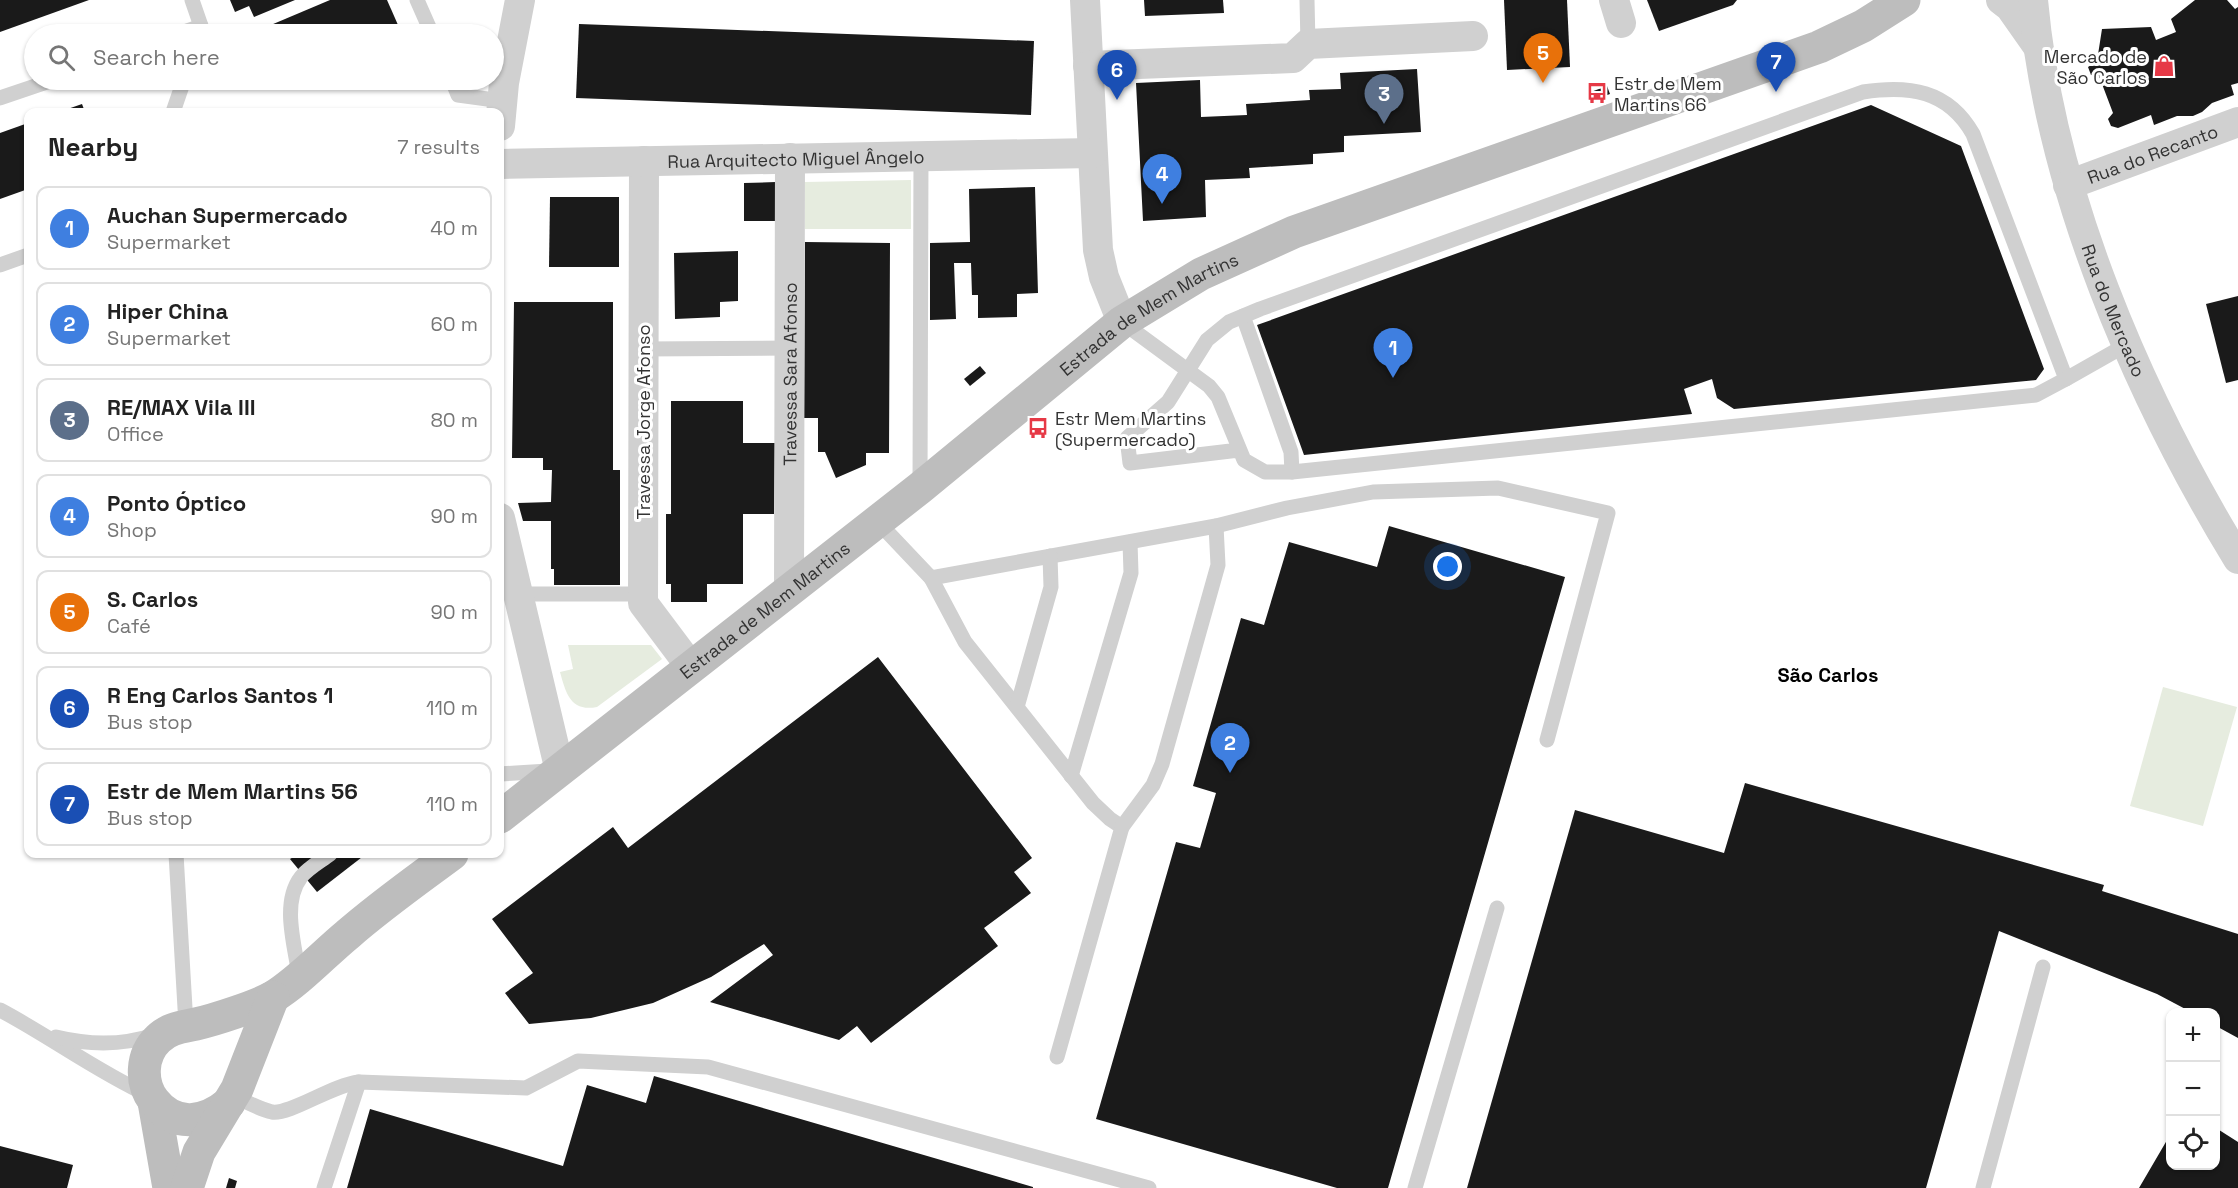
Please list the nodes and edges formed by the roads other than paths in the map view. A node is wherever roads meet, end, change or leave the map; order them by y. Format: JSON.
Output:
{"nodes":[{"id":1,"x":192,"y":0,"type":"edge"},
{"id":2,"x":417,"y":0,"type":"edge"},
{"id":3,"x":520,"y":0,"type":"edge"},
{"id":4,"x":1084,"y":0,"type":"edge"},
{"id":5,"x":1307,"y":0,"type":"edge"},
{"id":6,"x":1904,"y":0,"type":"edge"},
{"id":7,"x":2001,"y":0,"type":"edge"},
{"id":8,"x":2032,"y":0,"type":"edge"},
{"id":9,"x":198,"y":24,"type":"edge"},
{"id":10,"x":428,"y":24,"type":"edge"},
{"id":11,"x":1473,"y":36,"type":"dead end"},
{"id":12,"x":1308,"y":44,"type":"junction"},
{"id":13,"x":2037,"y":46,"type":"junction"},
{"id":14,"x":1088,"y":66,"type":"junction"},
{"id":15,"x":24,"y":90,"type":"edge"},
{"id":16,"x":181,"y":90,"type":"edge"},
{"id":17,"x":456,"y":90,"type":"edge"},
{"id":18,"x":0,"y":98,"type":"edge"},
{"id":19,"x":174,"y":108,"type":"edge"},
{"id":20,"x":489,"y":108,"type":"edge"},
{"id":21,"x":502,"y":108,"type":"edge"},
{"id":22,"x":2238,"y":122,"type":"edge"},
{"id":23,"x":1092,"y":153,"type":"junction"},
{"id":24,"x":921,"y":156,"type":"junction"},
{"id":25,"x":790,"y":158,"type":"junction"},
{"id":26,"x":644,"y":161,"type":"junction"},
{"id":27,"x":504,"y":164,"type":"edge"},
{"id":28,"x":2068,"y":185,"type":"junction"},
{"id":29,"x":24,"y":256,"type":"edge"},
{"id":30,"x":0,"y":265,"type":"edge"},
{"id":31,"x":1243,"y":316,"type":"junction"},
{"id":32,"x":1122,"y":322,"type":"junction"},
{"id":33,"x":2126,"y":345,"type":"junction"},
{"id":34,"x":790,"y":348,"type":"junction"},
{"id":35,"x":644,"y":349,"type":"junction"},
{"id":36,"x":1188,"y":371,"type":"junction"},
{"id":37,"x":2066,"y":379,"type":"junction"},
{"id":38,"x":1239,"y":450,"type":"junction"},
{"id":39,"x":1292,"y":472,"type":"junction"},
{"id":40,"x":920,"y":488,"type":"junction"},
{"id":41,"x":877,"y":522,"type":"junction"},
{"id":42,"x":1216,"y":526,"type":"junction"},
{"id":43,"x":504,"y":535,"type":"edge"},
{"id":44,"x":1130,"y":542,"type":"junction"},
{"id":45,"x":1050,"y":556,"type":"junction"},
{"id":46,"x":2238,"y":559,"type":"edge"},
{"id":47,"x":931,"y":578,"type":"junction"},
{"id":48,"x":789,"y":590,"type":"junction"},
{"id":49,"x":518,"y":594,"type":"junction"},
{"id":50,"x":643,"y":594,"type":"junction"},
{"id":51,"x":691,"y":667,"type":"junction"},
{"id":52,"x":1017,"y":707,"type":"junction"},
{"id":53,"x":1547,"y":740,"type":"dead end"},
{"id":54,"x":560,"y":771,"type":"junction"},
{"id":55,"x":504,"y":774,"type":"edge"},
{"id":56,"x":1071,"y":776,"type":"junction"},
{"id":57,"x":504,"y":814,"type":"edge"},
{"id":58,"x":1122,"y":827,"type":"junction"},
{"id":59,"x":176,"y":858,"type":"edge"},
{"id":60,"x":325,"y":858,"type":"edge"},
{"id":61,"x":447,"y":858,"type":"edge"},
{"id":62,"x":1497,"y":908,"type":"dead end"},
{"id":63,"x":2043,"y":967,"type":"dead end"},
{"id":64,"x":299,"y":975,"type":"junction"},
{"id":65,"x":273,"y":997,"type":"junction"},
{"id":66,"x":0,"y":1010,"type":"edge"},
{"id":67,"x":185,"y":1026,"type":"junction"},
{"id":68,"x":48,"y":1035,"type":"junction"},
{"id":69,"x":1057,"y":1057,"type":"dead end"},
{"id":70,"x":359,"y":1082,"type":"junction"},
{"id":71,"x":233,"y":1096,"type":"junction"},
{"id":72,"x":152,"y":1099,"type":"junction"},
{"id":73,"x":169,"y":1188,"type":"edge"},
{"id":74,"x":187,"y":1188,"type":"edge"},
{"id":75,"x":324,"y":1188,"type":"edge"},
{"id":76,"x":1149,"y":1188,"type":"edge"},
{"id":77,"x":1415,"y":1188,"type":"edge"},
{"id":78,"x":1983,"y":1188,"type":"edge"}],
"edges":[{"from":1,"to":9,"type":"lane"},
{"from":2,"to":10,"type":"lane"},
{"from":3,"to":21,"type":"street"},
{"from":4,"to":14,"type":"street"},
{"from":5,"to":12,"type":"lane"},
{"from":6,"to":32,"type":"street","name":"Estrada de Mem Martins"},
{"from":7,"to":13,"type":"street","name":"Rua do Mercado"},
{"from":8,"to":13,"type":"street","name":"Rua do Mercado"},
{"from":11,"to":12,"type":"street"},
{"from":12,"to":14,"type":"street"},
{"from":13,"to":28,"type":"street","name":"Rua do Mercado"},
{"from":14,"to":23,"type":"street"},
{"from":15,"to":18,"type":"lane"},
{"from":16,"to":19,"type":"lane"},
{"from":17,"to":20,"type":"lane"},
{"from":22,"to":28,"type":"street","name":"Rua do Recanto"},
{"from":23,"to":24,"type":"street","name":"Rua Arquitecto Miguel Ângelo"},
{"from":23,"to":32,"type":"street"},
{"from":24,"to":25,"type":"street","name":"Rua Arquitecto Miguel Ângelo"},
{"from":24,"to":40,"type":"lane"},
{"from":25,"to":26,"type":"street","name":"Rua Arquitecto Miguel Ângelo"},
{"from":25,"to":34,"type":"street","name":"Travessa Sara Afonso"},
{"from":26,"to":27,"type":"street","name":"Rua Arquitecto Miguel Ângelo"},
{"from":26,"to":35,"type":"street","name":"Travessa Jorge Afonso"},
{"from":28,"to":33,"type":"street","name":"Rua do Mercado"},
{"from":29,"to":30,"type":"lane"},
{"from":31,"to":36,"type":"lane"},
{"from":31,"to":37,"type":"lane"},
{"from":31,"to":39,"type":"lane"},
{"from":32,"to":36,"type":"lane"},
{"from":32,"to":40,"type":"street","name":"Estrada de Mem Martins"},
{"from":33,"to":37,"type":"lane"},
{"from":33,"to":46,"type":"street","name":"Rua do Mercado"},
{"from":34,"to":35,"type":"lane"},
{"from":34,"to":48,"type":"street","name":"Travessa Sara Afonso"},
{"from":35,"to":50,"type":"street","name":"Travessa Jorge Afonso"},
{"from":36,"to":38,"type":"lane"},
{"from":36,"to":38,"type":"lane"},
{"from":37,"to":39,"type":"lane"},
{"from":38,"to":39,"type":"lane"},
{"from":40,"to":41,"type":"street","name":"Estrada de Mem Martins"},
{"from":41,"to":47,"type":"lane"},
{"from":41,"to":48,"type":"street","name":"Estrada de Mem Martins"},
{"from":42,"to":44,"type":"lane"},
{"from":42,"to":53,"type":"lane"},
{"from":42,"to":58,"type":"lane"},
{"from":43,"to":49,"type":"street"},
{"from":44,"to":45,"type":"lane"},
{"from":44,"to":56,"type":"lane"},
{"from":45,"to":47,"type":"lane"},
{"from":45,"to":52,"type":"lane"},
{"from":47,"to":52,"type":"lane"},
{"from":48,"to":51,"type":"street","name":"Estrada de Mem Martins"},
{"from":49,"to":50,"type":"lane"},
{"from":49,"to":54,"type":"street"},
{"from":50,"to":51,"type":"street","name":"Travessa Jorge Afonso"},
{"from":51,"to":54,"type":"street","name":"Estrada de Mem Martins"},
{"from":52,"to":56,"type":"lane"},
{"from":54,"to":55,"type":"lane"},
{"from":54,"to":57,"type":"street","name":"Estrada de Mem Martins"},
{"from":56,"to":58,"type":"lane"},
{"from":58,"to":69,"type":"lane"},
{"from":59,"to":67,"type":"lane"},
{"from":60,"to":64,"type":"lane"},
{"from":61,"to":64,"type":"street"},
{"from":62,"to":77,"type":"lane"},
{"from":63,"to":78,"type":"lane"},
{"from":64,"to":65,"type":"street"},
{"from":65,"to":67,"type":"street"},
{"from":65,"to":71,"type":"street"},
{"from":66,"to":68,"type":"lane"},
{"from":67,"to":68,"type":"lane"},
{"from":67,"to":71,"type":"street"},
{"from":67,"to":72,"type":"street"},
{"from":68,"to":72,"type":"lane"},
{"from":70,"to":71,"type":"lane"},
{"from":70,"to":75,"type":"lane"},
{"from":70,"to":76,"type":"lane"},
{"from":71,"to":72,"type":"street"},
{"from":71,"to":74,"type":"street"},
{"from":72,"to":73,"type":"street"}]}
